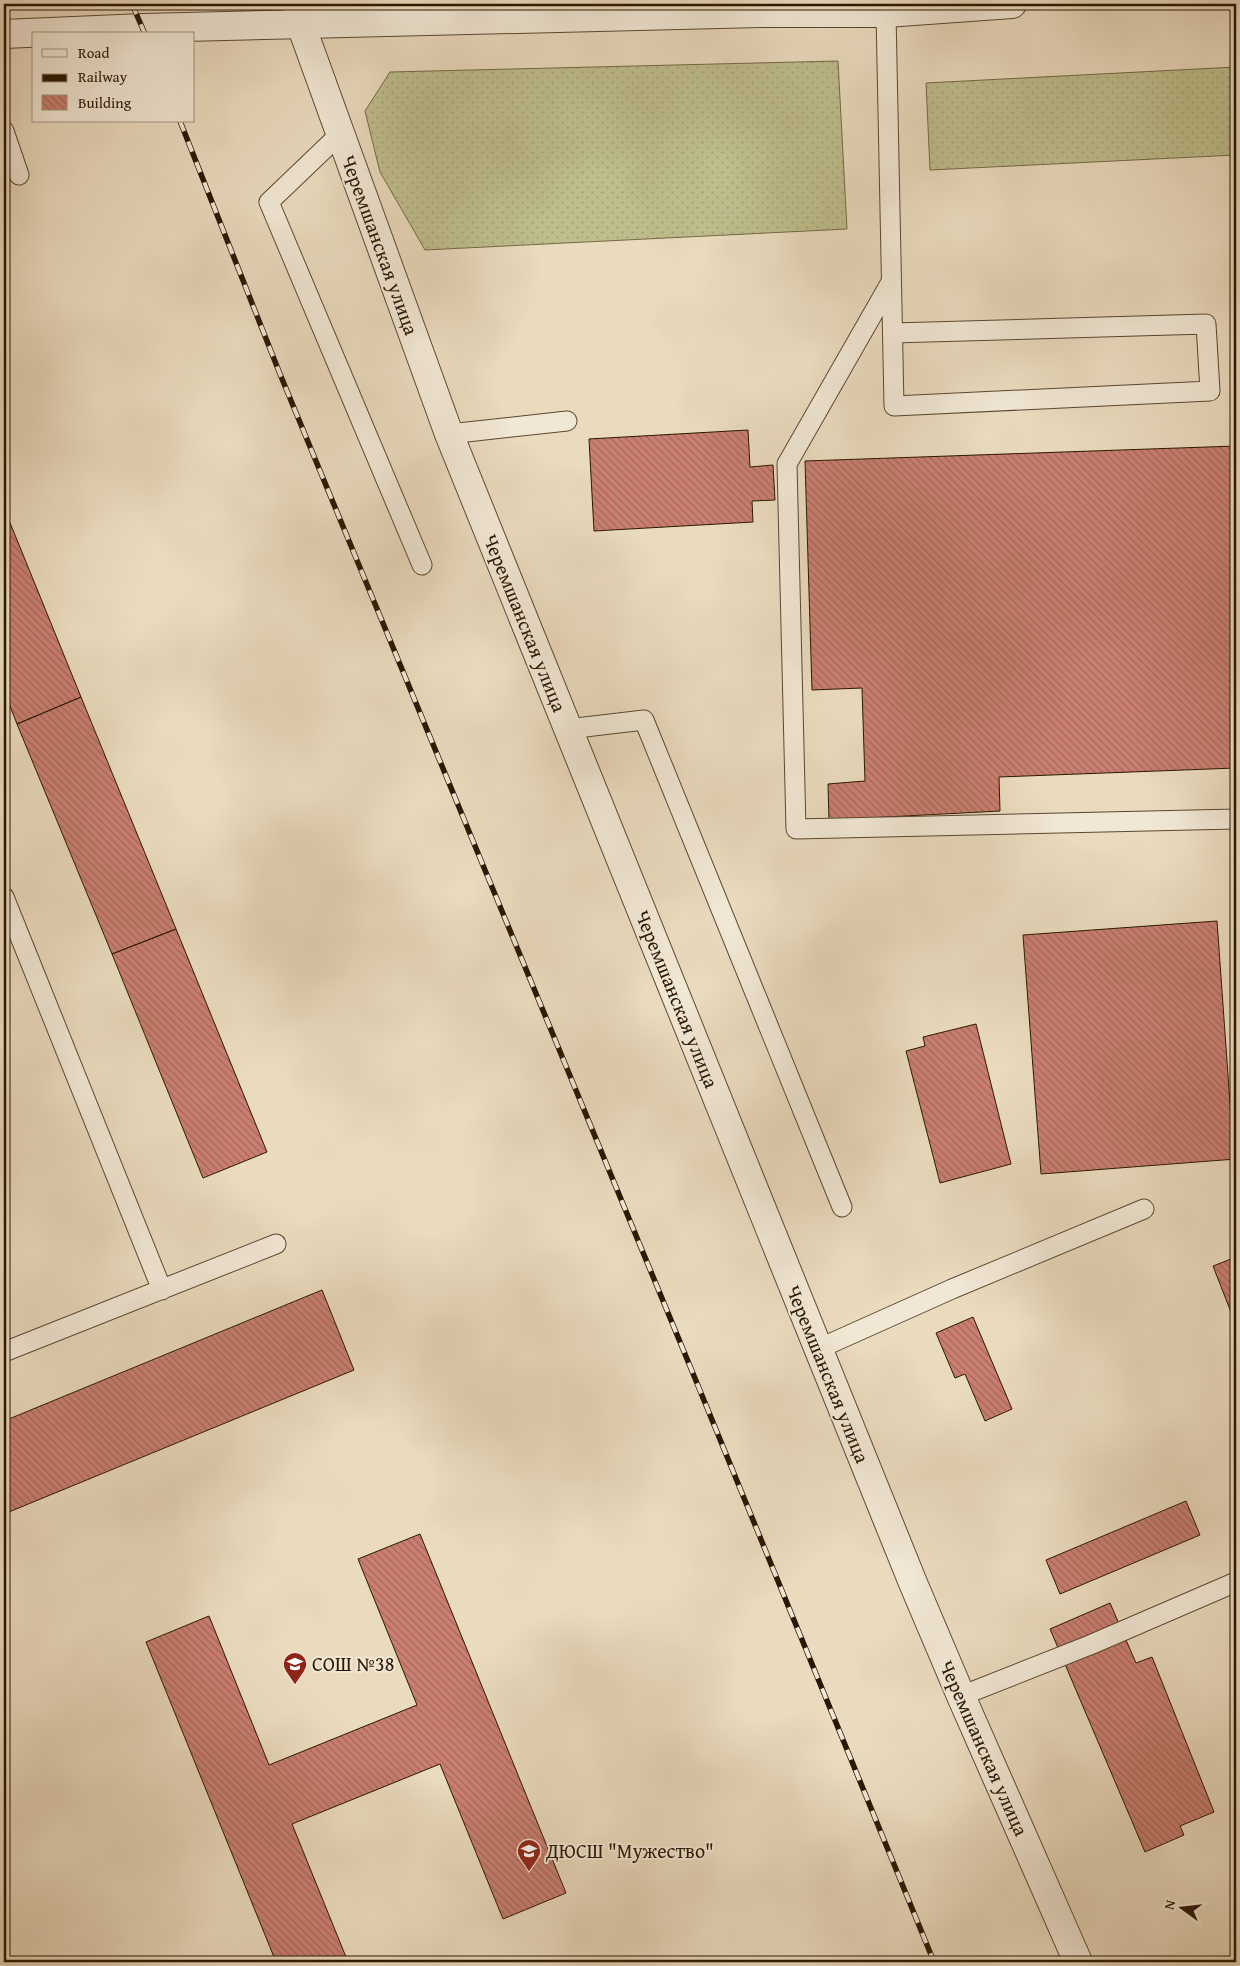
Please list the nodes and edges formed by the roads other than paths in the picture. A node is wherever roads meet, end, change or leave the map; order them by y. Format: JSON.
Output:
{"nodes":[{"id":1,"x":1012,"y":4,"type":"edge"},
{"id":2,"x":886,"y":13,"type":"junction"},
{"id":3,"x":296,"y":14,"type":"edge"},
{"id":4,"x":32,"y":32,"type":"edge"},
{"id":5,"x":33,"y":32,"type":"edge"},
{"id":6,"x":4,"y":34,"type":"edge"},
{"id":7,"x":4,"y":131,"type":"edge"},
{"id":8,"x":339,"y":135,"type":"junction"},
{"id":9,"x":19,"y":175,"type":"dead end"},
{"id":10,"x":891,"y":281,"type":"junction"},
{"id":11,"x":893,"y":333,"type":"junction"},
{"id":12,"x":566,"y":421,"type":"dead end"},
{"id":13,"x":449,"y":434,"type":"junction"},
{"id":14,"x":422,"y":565,"type":"dead end"},
{"id":15,"x":568,"y":729,"type":"junction"},
{"id":16,"x":1236,"y":818,"type":"edge"},
{"id":17,"x":4,"y":897,"type":"edge"},
{"id":18,"x":842,"y":1207,"type":"dead end"},
{"id":19,"x":1144,"y":1209,"type":"dead end"},
{"id":20,"x":276,"y":1244,"type":"dead end"},
{"id":21,"x":162,"y":1290,"type":"junction"},
{"id":22,"x":818,"y":1349,"type":"junction"},
{"id":23,"x":4,"y":1352,"type":"edge"},
{"id":24,"x":1236,"y":1582,"type":"edge"},
{"id":25,"x":961,"y":1696,"type":"junction"},
{"id":26,"x":1078,"y":1962,"type":"edge"}],
"edges":[{"from":1,"to":2,"type":"street"},
{"from":2,"to":3,"type":"street"},
{"from":2,"to":10,"type":"lane"},
{"from":3,"to":5,"type":"street"},
{"from":3,"to":8,"type":"street","name":"Черемшанская улица"},
{"from":4,"to":6,"type":"street"},
{"from":7,"to":9,"type":"lane"},
{"from":8,"to":13,"type":"street","name":"Черемшанская улица"},
{"from":8,"to":14,"type":"lane"},
{"from":10,"to":11,"type":"lane"},
{"from":10,"to":16,"type":"lane"},
{"from":11,"to":11,"type":"lane"},
{"from":12,"to":13,"type":"lane"},
{"from":13,"to":15,"type":"street","name":"Черемшанская улица"},
{"from":15,"to":18,"type":"lane"},
{"from":15,"to":22,"type":"street","name":"Черемшанская улица"},
{"from":17,"to":21,"type":"lane"},
{"from":19,"to":22,"type":"lane"},
{"from":20,"to":21,"type":"lane"},
{"from":21,"to":23,"type":"lane"},
{"from":22,"to":25,"type":"street","name":"Черемшанская улица"},
{"from":24,"to":25,"type":"lane"},
{"from":25,"to":26,"type":"street","name":"Черемшанская улица"}]}
